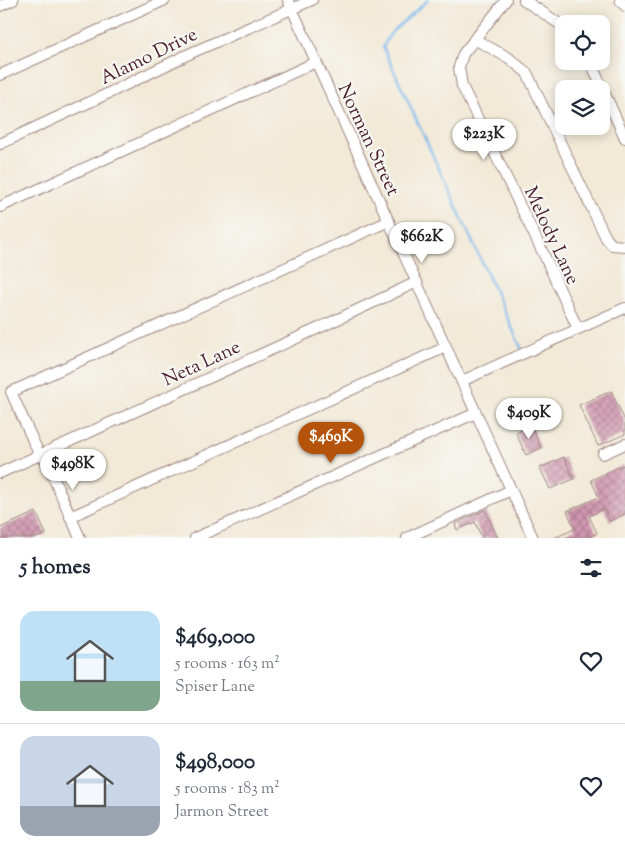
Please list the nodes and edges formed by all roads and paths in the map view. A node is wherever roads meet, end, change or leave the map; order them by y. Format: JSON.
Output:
{"nodes":[{"id":1,"x":13,"y":0,"type":"edge"},
{"id":2,"x":165,"y":0,"type":"edge"},
{"id":3,"x":312,"y":0,"type":"edge"},
{"id":4,"x":506,"y":0,"type":"edge"},
{"id":5,"x":524,"y":0,"type":"edge"},
{"id":6,"x":620,"y":0,"type":"edge"},
{"id":7,"x":290,"y":4,"type":"edge"},
{"id":8,"x":0,"y":6,"type":"edge"},
{"id":9,"x":625,"y":6,"type":"edge"},
{"id":10,"x":555,"y":21,"type":"edge"},
{"id":11,"x":474,"y":39,"type":"junction"},
{"id":12,"x":316,"y":62,"type":"junction"},
{"id":13,"x":594,"y":70,"type":"edge"},
{"id":14,"x":0,"y":75,"type":"edge"},
{"id":15,"x":625,"y":138,"type":"edge"},
{"id":16,"x":0,"y":144,"type":"edge"},
{"id":17,"x":0,"y":207,"type":"edge"},
{"id":18,"x":389,"y":221,"type":"junction"},
{"id":19,"x":625,"y":246,"type":"edge"},
{"id":20,"x":416,"y":282,"type":"junction"},
{"id":21,"x":625,"y":308,"type":"edge"},
{"id":22,"x":578,"y":329,"type":"junction"},
{"id":23,"x":446,"y":347,"type":"junction"},
{"id":24,"x":462,"y":381,"type":"junction"},
{"id":25,"x":476,"y":413,"type":"junction"},
{"id":26,"x":625,"y":444,"type":"edge"},
{"id":27,"x":603,"y":454,"type":"dead end"},
{"id":28,"x":42,"y":455,"type":"junction"},
{"id":29,"x":0,"y":473,"type":"edge"},
{"id":30,"x":511,"y":490,"type":"junction"},
{"id":31,"x":70,"y":517,"type":"junction"},
{"id":32,"x":80,"y":538,"type":"edge"},
{"id":33,"x":195,"y":538,"type":"edge"},
{"id":34,"x":407,"y":538,"type":"edge"},
{"id":35,"x":533,"y":538,"type":"edge"}],
"edges":[{"from":1,"to":8,"type":"street"},
{"from":2,"to":14,"type":"street"},
{"from":3,"to":7,"type":"street","name":"Alamo Drive"},
{"from":4,"to":11,"type":"street","name":"Melody Lane"},
{"from":5,"to":10,"type":"street"},
{"from":6,"to":9,"type":"street"},
{"from":7,"to":12,"type":"street","name":"Norman Street"},
{"from":7,"to":16,"type":"street","name":"Alamo Drive"},
{"from":11,"to":19,"type":"street"},
{"from":11,"to":22,"type":"street","name":"Melody Lane"},
{"from":12,"to":17,"type":"street"},
{"from":12,"to":18,"type":"street","name":"Norman Street"},
{"from":13,"to":15,"type":"street"},
{"from":18,"to":20,"type":"street","name":"Norman Street"},
{"from":18,"to":28,"type":"street"},
{"from":20,"to":23,"type":"street","name":"Norman Street"},
{"from":20,"to":28,"type":"street","name":"Neta Lane"},
{"from":21,"to":22,"type":"street"},
{"from":22,"to":24,"type":"street"},
{"from":23,"to":24,"type":"street","name":"Norman Street"},
{"from":23,"to":31,"type":"street"},
{"from":24,"to":25,"type":"street","name":"Norman Street"},
{"from":25,"to":30,"type":"street","name":"Norman Street"},
{"from":25,"to":33,"type":"street"},
{"from":26,"to":27,"type":"street"},
{"from":28,"to":29,"type":"street","name":"Neta Lane"},
{"from":28,"to":31,"type":"street"},
{"from":30,"to":34,"type":"street"},
{"from":30,"to":35,"type":"street","name":"Norman Street"},
{"from":31,"to":32,"type":"street"}]}
